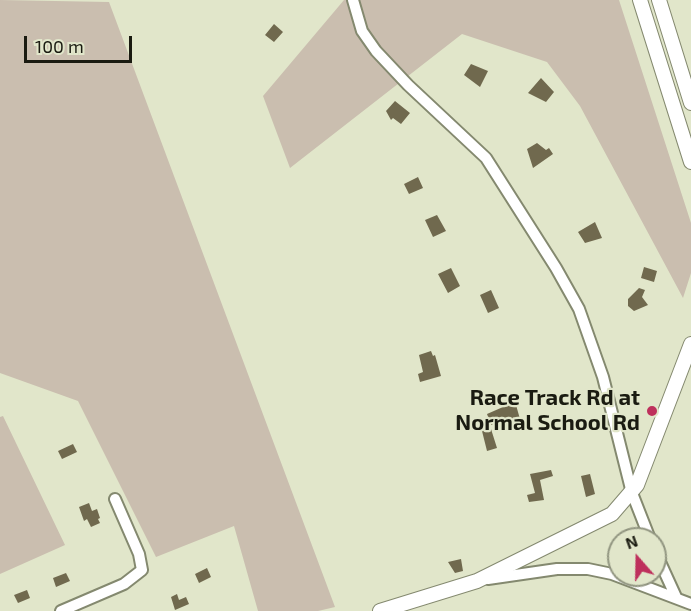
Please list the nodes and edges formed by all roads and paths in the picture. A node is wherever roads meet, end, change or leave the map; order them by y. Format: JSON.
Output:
{"nodes":[{"id":1,"x":353,"y":0,"type":"edge"},
{"id":2,"x":640,"y":0,"type":"edge"},
{"id":3,"x":659,"y":0,"type":"edge"},
{"id":4,"x":691,"y":103,"type":"edge"},
{"id":5,"x":691,"y":162,"type":"edge"},
{"id":6,"x":691,"y":344,"type":"edge"},
{"id":7,"x":632,"y":493,"type":"junction"},
{"id":8,"x":115,"y":499,"type":"dead end"},
{"id":9,"x":645,"y":527,"type":"edge"},
{"id":10,"x":667,"y":579,"type":"edge"},
{"id":11,"x":477,"y":581,"type":"junction"},
{"id":12,"x":674,"y":596,"type":"junction"},
{"id":13,"x":691,"y":604,"type":"edge"},
{"id":14,"x":61,"y":611,"type":"edge"},
{"id":15,"x":380,"y":611,"type":"edge"}],
"edges":[{"from":1,"to":7,"type":"street"},
{"from":2,"to":5,"type":"main road"},
{"from":3,"to":4,"type":"main road"},
{"from":6,"to":7,"type":"main road"},
{"from":7,"to":9,"type":"street"},
{"from":7,"to":11,"type":"main road"},
{"from":8,"to":14,"type":"street"},
{"from":10,"to":12,"type":"street"},
{"from":11,"to":12,"type":"street"},
{"from":11,"to":15,"type":"main road"},
{"from":12,"to":13,"type":"street"}]}
